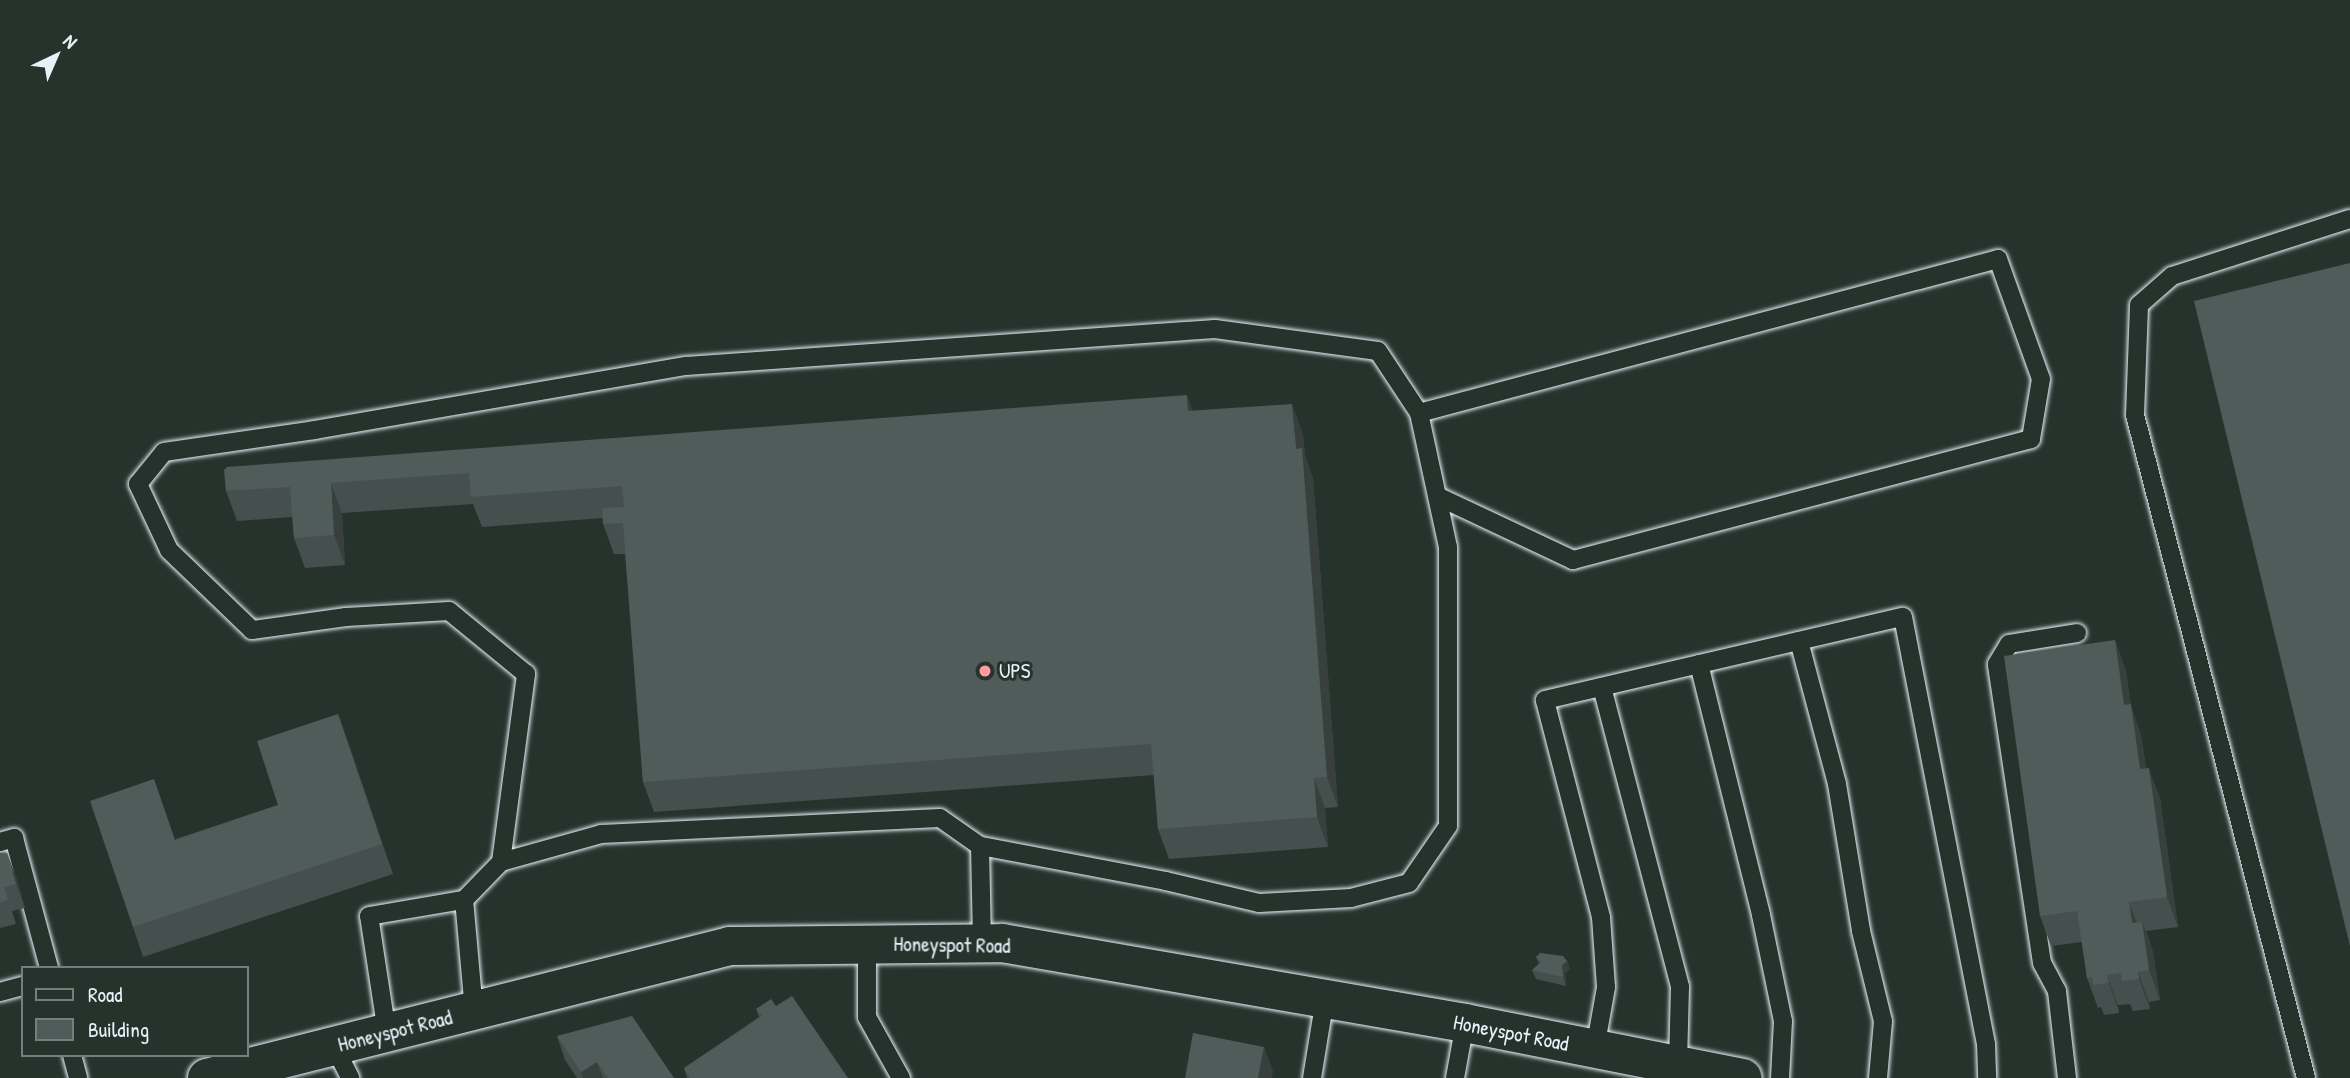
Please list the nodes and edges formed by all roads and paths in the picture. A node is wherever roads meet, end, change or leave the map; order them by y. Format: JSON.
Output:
{"nodes":[{"id":1,"x":2350,"y":219,"type":"edge"},
{"id":2,"x":1419,"y":414,"type":"junction"},
{"id":3,"x":1437,"y":496,"type":"junction"},
{"id":4,"x":2077,"y":633,"type":"dead end"},
{"id":5,"x":1799,"y":641,"type":"junction"},
{"id":6,"x":1699,"y":664,"type":"junction"},
{"id":7,"x":1602,"y":687,"type":"junction"},
{"id":8,"x":0,"y":842,"type":"edge"},
{"id":9,"x":980,"y":846,"type":"junction"},
{"id":10,"x":501,"y":862,"type":"junction"},
{"id":11,"x":464,"y":901,"type":"junction"},
{"id":12,"x":982,"y":943,"type":"junction"},
{"id":13,"x":867,"y":944,"type":"junction"},
{"id":14,"x":48,"y":966,"type":"edge"},
{"id":15,"x":21,"y":987,"type":"edge"},
{"id":16,"x":0,"y":992,"type":"edge"},
{"id":17,"x":1325,"y":999,"type":"junction"},
{"id":18,"x":474,"y":1011,"type":"junction"},
{"id":19,"x":1465,"y":1023,"type":"junction"},
{"id":20,"x":387,"y":1033,"type":"junction"},
{"id":21,"x":1595,"y":1049,"type":"junction"},
{"id":22,"x":73,"y":1057,"type":"edge"},
{"id":23,"x":342,"y":1062,"type":"edge"},
{"id":24,"x":1678,"y":1065,"type":"junction"},
{"id":25,"x":78,"y":1078,"type":"edge"},
{"id":26,"x":207,"y":1078,"type":"edge"},
{"id":27,"x":901,"y":1078,"type":"edge"},
{"id":28,"x":1311,"y":1078,"type":"edge"},
{"id":29,"x":1455,"y":1078,"type":"edge"},
{"id":30,"x":1743,"y":1078,"type":"edge"},
{"id":31,"x":1780,"y":1078,"type":"edge"},
{"id":32,"x":1878,"y":1078,"type":"edge"},
{"id":33,"x":1987,"y":1078,"type":"edge"},
{"id":34,"x":2067,"y":1078,"type":"edge"},
{"id":35,"x":2306,"y":1078,"type":"edge"}],
"edges":[{"from":1,"to":35,"type":"lane"},
{"from":2,"to":3,"type":"lane"},
{"from":2,"to":3,"type":"lane"},
{"from":2,"to":10,"type":"lane"},
{"from":3,"to":9,"type":"lane"},
{"from":4,"to":34,"type":"lane"},
{"from":5,"to":6,"type":"lane"},
{"from":5,"to":32,"type":"lane"},
{"from":5,"to":33,"type":"lane"},
{"from":6,"to":7,"type":"lane"},
{"from":6,"to":31,"type":"lane"},
{"from":7,"to":21,"type":"lane"},
{"from":7,"to":24,"type":"lane"},
{"from":8,"to":14,"type":"lane"},
{"from":9,"to":10,"type":"lane"},
{"from":9,"to":12,"type":"lane"},
{"from":10,"to":11,"type":"lane"},
{"from":11,"to":18,"type":"lane"},
{"from":11,"to":20,"type":"lane"},
{"from":12,"to":13,"type":"main road","name":"Honeyspot Road"},
{"from":12,"to":17,"type":"main road","name":"Honeyspot Road"},
{"from":13,"to":18,"type":"main road","name":"Honeyspot Road"},
{"from":13,"to":27,"type":"lane"},
{"from":15,"to":16,"type":"lane"},
{"from":17,"to":19,"type":"main road","name":"Honeyspot Road"},
{"from":17,"to":28,"type":"lane"},
{"from":18,"to":20,"type":"main road","name":"Honeyspot Road"},
{"from":19,"to":21,"type":"main road","name":"Honeyspot Road"},
{"from":19,"to":29,"type":"lane"},
{"from":20,"to":23,"type":"main road","name":"Honeyspot Road"},
{"from":21,"to":24,"type":"main road","name":"Honeyspot Road"},
{"from":22,"to":25,"type":"lane"},
{"from":23,"to":26,"type":"main road","name":"Honeyspot Road"},
{"from":24,"to":30,"type":"main road","name":"Honeyspot Road"}]}
